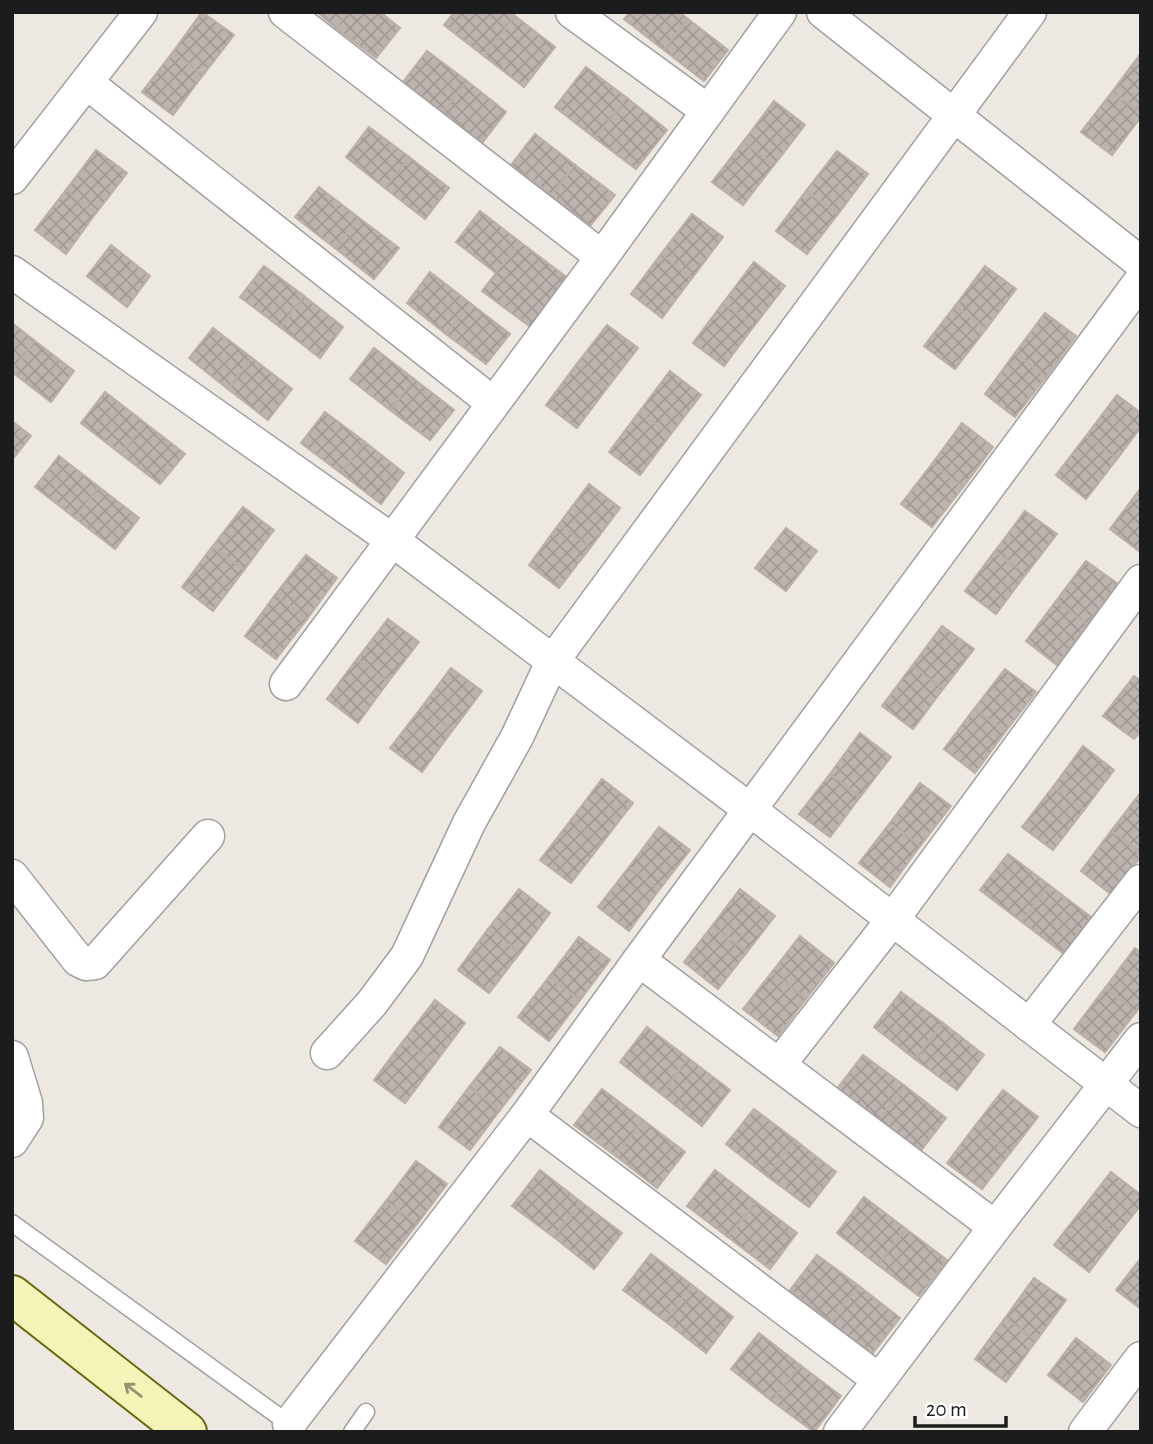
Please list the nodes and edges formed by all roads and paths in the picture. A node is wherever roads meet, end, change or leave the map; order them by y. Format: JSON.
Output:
{"nodes":[{"id":1,"x":141,"y":12,"type":"edge"},
{"id":2,"x":285,"y":12,"type":"edge"},
{"id":3,"x":572,"y":12,"type":"edge"},
{"id":4,"x":779,"y":12,"type":"edge"},
{"id":5,"x":823,"y":12,"type":"edge"},
{"id":6,"x":1030,"y":12,"type":"edge"},
{"id":7,"x":87,"y":83,"type":"junction"},
{"id":8,"x":708,"y":111,"type":"junction"},
{"id":9,"x":952,"y":116,"type":"junction"},
{"id":10,"x":12,"y":178,"type":"edge"},
{"id":11,"x":602,"y":257,"type":"junction"},
{"id":12,"x":1141,"y":263,"type":"edge"},
{"id":13,"x":12,"y":272,"type":"edge"},
{"id":14,"x":1141,"y":280,"type":"edge"},
{"id":15,"x":494,"y":403,"type":"junction"},
{"id":16,"x":392,"y":540,"type":"junction"},
{"id":17,"x":1141,"y":581,"type":"edge"},
{"id":18,"x":552,"y":662,"type":"junction"},
{"id":19,"x":286,"y":684,"type":"dead end"},
{"id":20,"x":749,"y":809,"type":"junction"},
{"id":21,"x":208,"y":836,"type":"dead end"},
{"id":22,"x":12,"y":876,"type":"edge"},
{"id":23,"x":1141,"y":881,"type":"edge"},
{"id":24,"x":892,"y":919,"type":"junction"},
{"id":25,"x":639,"y":960,"type":"junction"},
{"id":26,"x":1029,"y":1025,"type":"junction"},
{"id":27,"x":1141,"y":1039,"type":"edge"},
{"id":28,"x":327,"y":1054,"type":"dead end"},
{"id":29,"x":12,"y":1057,"type":"edge"},
{"id":30,"x":779,"y":1065,"type":"junction"},
{"id":31,"x":1106,"y":1085,"type":"junction"},
{"id":32,"x":1141,"y":1111,"type":"edge"},
{"id":33,"x":527,"y":1115,"type":"junction"},
{"id":34,"x":12,"y":1141,"type":"edge"},
{"id":35,"x":12,"y":1223,"type":"edge"},
{"id":36,"x":995,"y":1227,"type":"junction"},
{"id":37,"x":12,"y":1295,"type":"edge"},
{"id":38,"x":1141,"y":1359,"type":"edge"},
{"id":39,"x":879,"y":1380,"type":"junction"},
{"id":40,"x":366,"y":1412,"type":"dead end"},
{"id":41,"x":294,"y":1428,"type":"edge"},
{"id":42,"x":187,"y":1432,"type":"edge"},
{"id":43,"x":352,"y":1432,"type":"edge"},
{"id":44,"x":840,"y":1432,"type":"edge"},
{"id":45,"x":1085,"y":1432,"type":"edge"}],
"edges":[{"from":1,"to":7,"type":"street"},
{"from":2,"to":11,"type":"street"},
{"from":3,"to":8,"type":"street"},
{"from":4,"to":8,"type":"street"},
{"from":5,"to":9,"type":"street"},
{"from":6,"to":9,"type":"street"},
{"from":7,"to":10,"type":"street"},
{"from":7,"to":15,"type":"street"},
{"from":8,"to":11,"type":"street"},
{"from":9,"to":12,"type":"street"},
{"from":9,"to":18,"type":"street"},
{"from":11,"to":15,"type":"street"},
{"from":13,"to":16,"type":"street"},
{"from":14,"to":20,"type":"street"},
{"from":15,"to":16,"type":"street"},
{"from":16,"to":18,"type":"street"},
{"from":16,"to":19,"type":"street"},
{"from":17,"to":24,"type":"street"},
{"from":18,"to":20,"type":"street"},
{"from":18,"to":28,"type":"street"},
{"from":20,"to":24,"type":"street"},
{"from":20,"to":25,"type":"street"},
{"from":21,"to":22,"type":"street"},
{"from":23,"to":26,"type":"street"},
{"from":24,"to":26,"type":"street"},
{"from":24,"to":30,"type":"street"},
{"from":25,"to":30,"type":"street"},
{"from":25,"to":33,"type":"street"},
{"from":26,"to":31,"type":"street"},
{"from":27,"to":31,"type":"street"},
{"from":29,"to":34,"type":"street"},
{"from":30,"to":36,"type":"street"},
{"from":31,"to":32,"type":"street"},
{"from":31,"to":36,"type":"street"},
{"from":33,"to":39,"type":"street"},
{"from":33,"to":41,"type":"street"},
{"from":35,"to":41,"type":"lane"},
{"from":36,"to":39,"type":"street"},
{"from":42,"to":37,"type":"main road","one_way":true},
{"from":38,"to":45,"type":"street"},
{"from":39,"to":44,"type":"street"},
{"from":40,"to":43,"type":"lane"}]}
